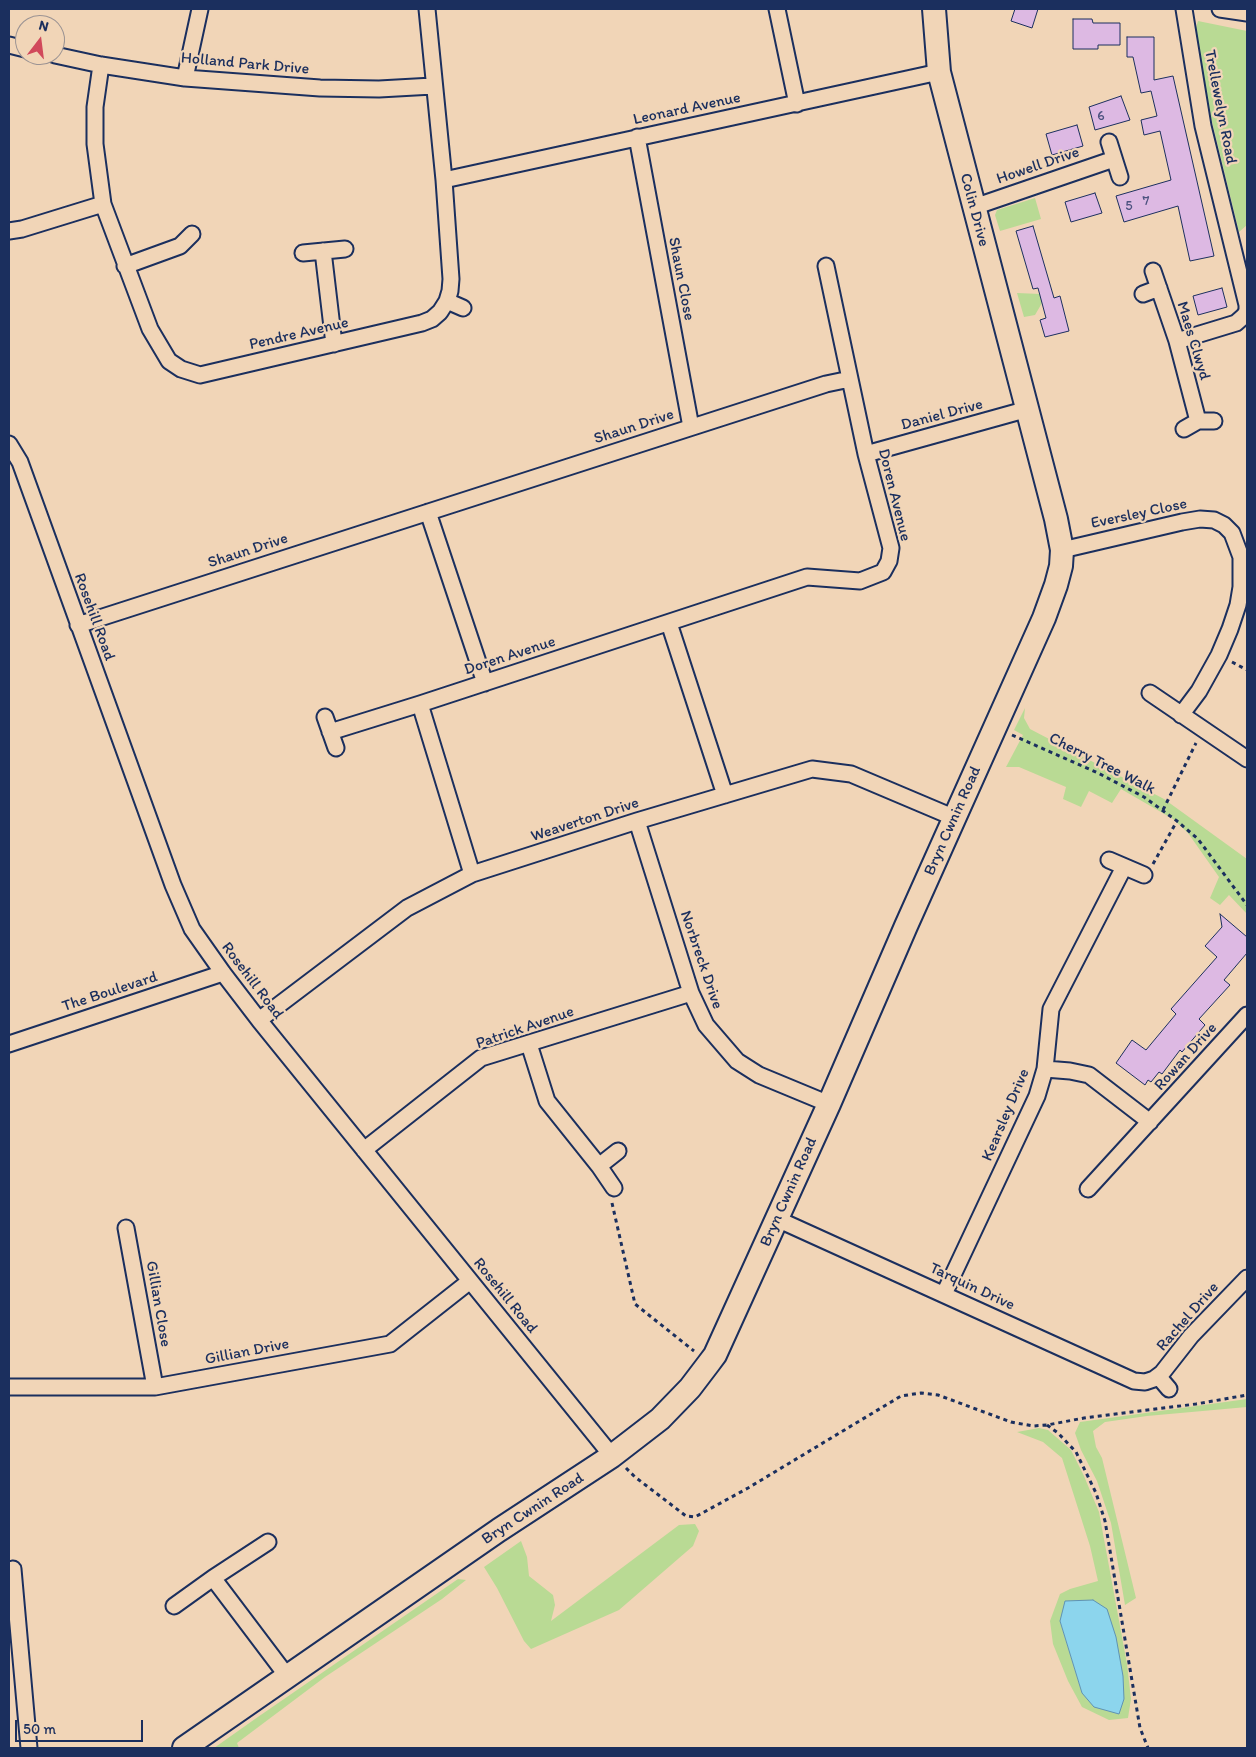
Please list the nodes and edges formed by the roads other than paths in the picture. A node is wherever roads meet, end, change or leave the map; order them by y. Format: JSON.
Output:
{"nodes":[{"id":1,"x":200,"y":9,"type":"edge"},
{"id":2,"x":427,"y":9,"type":"edge"},
{"id":3,"x":777,"y":9,"type":"edge"},
{"id":4,"x":934,"y":9,"type":"edge"},
{"id":5,"x":1184,"y":9,"type":"edge"},
{"id":6,"x":1220,"y":9,"type":"edge"},
{"id":7,"x":1247,"y":13,"type":"edge"},
{"id":8,"x":65,"y":57,"type":"edge"},
{"id":9,"x":101,"y":65,"type":"junction"},
{"id":10,"x":938,"y":72,"type":"junction"},
{"id":11,"x":185,"y":78,"type":"junction"},
{"id":12,"x":434,"y":86,"type":"junction"},
{"id":13,"x":796,"y":104,"type":"junction"},
{"id":14,"x":637,"y":137,"type":"junction"},
{"id":15,"x":1109,"y":142,"type":"dead end"},
{"id":16,"x":1114,"y":159,"type":"junction"},
{"id":17,"x":1120,"y":177,"type":"dead end"},
{"id":18,"x":444,"y":180,"type":"junction"},
{"id":19,"x":103,"y":204,"type":"junction"},
{"id":20,"x":974,"y":207,"type":"junction"},
{"id":21,"x":9,"y":231,"type":"edge"},
{"id":22,"x":192,"y":234,"type":"dead end"},
{"id":23,"x":345,"y":249,"type":"dead end"},
{"id":24,"x":323,"y":251,"type":"junction"},
{"id":25,"x":303,"y":252,"type":"dead end"},
{"id":26,"x":125,"y":266,"type":"junction"},
{"id":27,"x":826,"y":266,"type":"dead end"},
{"id":28,"x":1153,"y":271,"type":"dead end"},
{"id":29,"x":1159,"y":288,"type":"junction"},
{"id":30,"x":1143,"y":294,"type":"dead end"},
{"id":31,"x":447,"y":301,"type":"junction"},
{"id":32,"x":463,"y":308,"type":"dead end"},
{"id":33,"x":1177,"y":341,"type":"junction"},
{"id":34,"x":334,"y":344,"type":"junction"},
{"id":35,"x":850,"y":379,"type":"junction"},
{"id":36,"x":1028,"y":410,"type":"junction"},
{"id":37,"x":1198,"y":421,"type":"junction"},
{"id":38,"x":1214,"y":421,"type":"dead end"},
{"id":39,"x":691,"y":427,"type":"junction"},
{"id":40,"x":1184,"y":429,"type":"dead end"},
{"id":41,"x":9,"y":444,"type":"edge"},
{"id":42,"x":866,"y":454,"type":"junction"},
{"id":43,"x":428,"y":512,"type":"junction"},
{"id":44,"x":1062,"y":550,"type":"junction"},
{"id":45,"x":669,"y":623,"type":"junction"},
{"id":46,"x":78,"y":625,"type":"junction"},
{"id":47,"x":485,"y":683,"type":"junction"},
{"id":48,"x":1150,"y":693,"type":"dead end"},
{"id":49,"x":420,"y":704,"type":"junction"},
{"id":50,"x":1182,"y":715,"type":"junction"},
{"id":51,"x":325,"y":717,"type":"dead end"},
{"id":52,"x":330,"y":732,"type":"junction"},
{"id":53,"x":336,"y":748,"type":"dead end"},
{"id":54,"x":1247,"y":759,"type":"edge"},
{"id":55,"x":725,"y":795,"type":"junction"},
{"id":56,"x":955,"y":818,"type":"junction"},
{"id":57,"x":637,"y":821,"type":"junction"},
{"id":58,"x":1109,"y":860,"type":"dead end"},
{"id":59,"x":1124,"y":867,"type":"junction"},
{"id":60,"x":472,"y":874,"type":"junction"},
{"id":61,"x":1144,"y":875,"type":"road end"},
{"id":62,"x":223,"y":973,"type":"junction"},
{"id":63,"x":691,"y":993,"type":"junction"},
{"id":64,"x":1247,"y":1015,"type":"edge"},
{"id":65,"x":259,"y":1020,"type":"junction"},
{"id":66,"x":9,"y":1044,"type":"edge"},
{"id":67,"x":529,"y":1044,"type":"junction"},
{"id":68,"x":1045,"y":1069,"type":"junction"},
{"id":69,"x":829,"y":1104,"type":"junction"},
{"id":70,"x":1150,"y":1122,"type":"junction"},
{"id":71,"x":364,"y":1150,"type":"junction"},
{"id":72,"x":618,"y":1151,"type":"dead end"},
{"id":73,"x":599,"y":1166,"type":"junction"},
{"id":74,"x":614,"y":1188,"type":"road end"},
{"id":75,"x":1088,"y":1189,"type":"dead end"},
{"id":76,"x":777,"y":1219,"type":"junction"},
{"id":77,"x":126,"y":1228,"type":"dead end"},
{"id":78,"x":1247,"y":1278,"type":"edge"},
{"id":79,"x":470,"y":1281,"type":"junction"},
{"id":80,"x":944,"y":1294,"type":"junction"},
{"id":81,"x":1156,"y":1377,"type":"junction"},
{"id":82,"x":9,"y":1387,"type":"edge"},
{"id":83,"x":155,"y":1387,"type":"junction"},
{"id":84,"x":1169,"y":1390,"type":"dead end"},
{"id":85,"x":616,"y":1460,"type":"junction"},
{"id":86,"x":268,"y":1542,"type":"dead end"},
{"id":87,"x":13,"y":1569,"type":"dead end"},
{"id":88,"x":213,"y":1578,"type":"junction"},
{"id":89,"x":174,"y":1606,"type":"dead end"},
{"id":90,"x":287,"y":1676,"type":"junction"},
{"id":91,"x":28,"y":1748,"type":"edge"},
{"id":92,"x":184,"y":1748,"type":"edge"}],
"edges":[{"from":1,"to":11,"type":"street"},
{"from":2,"to":12,"type":"street"},
{"from":3,"to":13,"type":"street"},
{"from":4,"to":10,"type":"street","name":"Colin Drive"},
{"from":5,"to":33,"type":"street","name":"Trellewelyn Road"},
{"from":6,"to":7,"type":"street"},
{"from":8,"to":9,"type":"street","name":"Holland Park Drive"},
{"from":9,"to":11,"type":"street","name":"Holland Park Drive"},
{"from":9,"to":19,"type":"street","name":"Pendre Avenue"},
{"from":10,"to":13,"type":"street","name":"Leonard Avenue"},
{"from":10,"to":20,"type":"street","name":"Colin Drive"},
{"from":11,"to":12,"type":"street","name":"Holland Park Drive"},
{"from":12,"to":18,"type":"street"},
{"from":13,"to":14,"type":"street","name":"Leonard Avenue"},
{"from":14,"to":18,"type":"street","name":"Leonard Avenue"},
{"from":14,"to":39,"type":"street","name":"Shaun Close"},
{"from":15,"to":16,"type":"street"},
{"from":16,"to":17,"type":"street"},
{"from":16,"to":20,"type":"street","name":"Howell Drive"},
{"from":18,"to":31,"type":"street"},
{"from":19,"to":21,"type":"street"},
{"from":19,"to":26,"type":"street","name":"Pendre Avenue"},
{"from":20,"to":36,"type":"street","name":"Colin Drive"},
{"from":22,"to":26,"type":"street"},
{"from":23,"to":24,"type":"street"},
{"from":24,"to":25,"type":"street"},
{"from":24,"to":34,"type":"street"},
{"from":26,"to":34,"type":"street","name":"Pendre Avenue"},
{"from":27,"to":35,"type":"street","name":"Doren Avenue"},
{"from":28,"to":29,"type":"street","name":"Maes Clwyd"},
{"from":29,"to":30,"type":"street"},
{"from":29,"to":33,"type":"street","name":"Maes Clwyd"},
{"from":31,"to":32,"type":"street"},
{"from":31,"to":34,"type":"street","name":"Pendre Avenue"},
{"from":33,"to":37,"type":"street","name":"Maes Clwyd"},
{"from":35,"to":39,"type":"street","name":"Shaun Drive"},
{"from":35,"to":42,"type":"street","name":"Doren Avenue"},
{"from":36,"to":42,"type":"street","name":"Daniel Drive"},
{"from":36,"to":44,"type":"street","name":"Bryn Cwnin Road"},
{"from":37,"to":38,"type":"street"},
{"from":37,"to":40,"type":"street"},
{"from":39,"to":43,"type":"street","name":"Shaun Drive"},
{"from":41,"to":46,"type":"street","name":"Rosehill Road"},
{"from":42,"to":45,"type":"street","name":"Doren Avenue"},
{"from":43,"to":46,"type":"street","name":"Shaun Drive"},
{"from":43,"to":47,"type":"street"},
{"from":44,"to":50,"type":"street","name":"Eversley Close"},
{"from":44,"to":56,"type":"street","name":"Bryn Cwnin Road"},
{"from":45,"to":47,"type":"street","name":"Doren Avenue"},
{"from":45,"to":55,"type":"street"},
{"from":46,"to":62,"type":"street","name":"Rosehill Road"},
{"from":47,"to":49,"type":"street","name":"Doren Avenue"},
{"from":48,"to":50,"type":"street"},
{"from":49,"to":52,"type":"street","name":"Doren Avenue"},
{"from":49,"to":60,"type":"street"},
{"from":50,"to":54,"type":"street"},
{"from":51,"to":52,"type":"street"},
{"from":52,"to":53,"type":"street"},
{"from":55,"to":56,"type":"street","name":"Weaverton Drive"},
{"from":55,"to":57,"type":"street","name":"Weaverton Drive"},
{"from":56,"to":69,"type":"street","name":"Bryn Cwnin Road"},
{"from":57,"to":60,"type":"street","name":"Weaverton Drive"},
{"from":57,"to":63,"type":"street","name":"Norbreck Drive"},
{"from":58,"to":59,"type":"street"},
{"from":59,"to":61,"type":"street"},
{"from":59,"to":68,"type":"street","name":"Kearsley Drive"},
{"from":60,"to":65,"type":"street","name":"Weaverton Drive"},
{"from":62,"to":65,"type":"street","name":"Rosehill Road"},
{"from":62,"to":66,"type":"street","name":"The Boulevard"},
{"from":63,"to":67,"type":"street","name":"Patrick Avenue"},
{"from":63,"to":69,"type":"street","name":"Norbreck Drive"},
{"from":64,"to":70,"type":"street","name":"Rowan Drive"},
{"from":65,"to":71,"type":"street","name":"Rosehill Road"},
{"from":67,"to":71,"type":"street","name":"Patrick Avenue"},
{"from":67,"to":73,"type":"street"},
{"from":68,"to":70,"type":"street"},
{"from":68,"to":80,"type":"street","name":"Kearsley Drive"},
{"from":69,"to":76,"type":"street","name":"Bryn Cwnin Road"},
{"from":70,"to":75,"type":"street","name":"Rowan Drive"},
{"from":71,"to":79,"type":"street","name":"Rosehill Road"},
{"from":72,"to":73,"type":"street"},
{"from":73,"to":74,"type":"street"},
{"from":76,"to":80,"type":"street","name":"Tarquin Drive"},
{"from":76,"to":85,"type":"street","name":"Bryn Cwnin Road"},
{"from":77,"to":83,"type":"street","name":"Gillian Close"},
{"from":78,"to":81,"type":"street","name":"Rachel Drive"},
{"from":79,"to":83,"type":"street","name":"Gillian Drive"},
{"from":79,"to":85,"type":"street","name":"Rosehill Road"},
{"from":80,"to":81,"type":"street","name":"Tarquin Drive"},
{"from":81,"to":84,"type":"street"},
{"from":82,"to":83,"type":"street","name":"Gillian Drive"},
{"from":85,"to":90,"type":"street","name":"Bryn Cwnin Road"},
{"from":86,"to":88,"type":"street"},
{"from":87,"to":91,"type":"street"},
{"from":88,"to":89,"type":"street"},
{"from":88,"to":90,"type":"street"},
{"from":90,"to":92,"type":"street","name":"Bryn Cwnin Road"}]}
